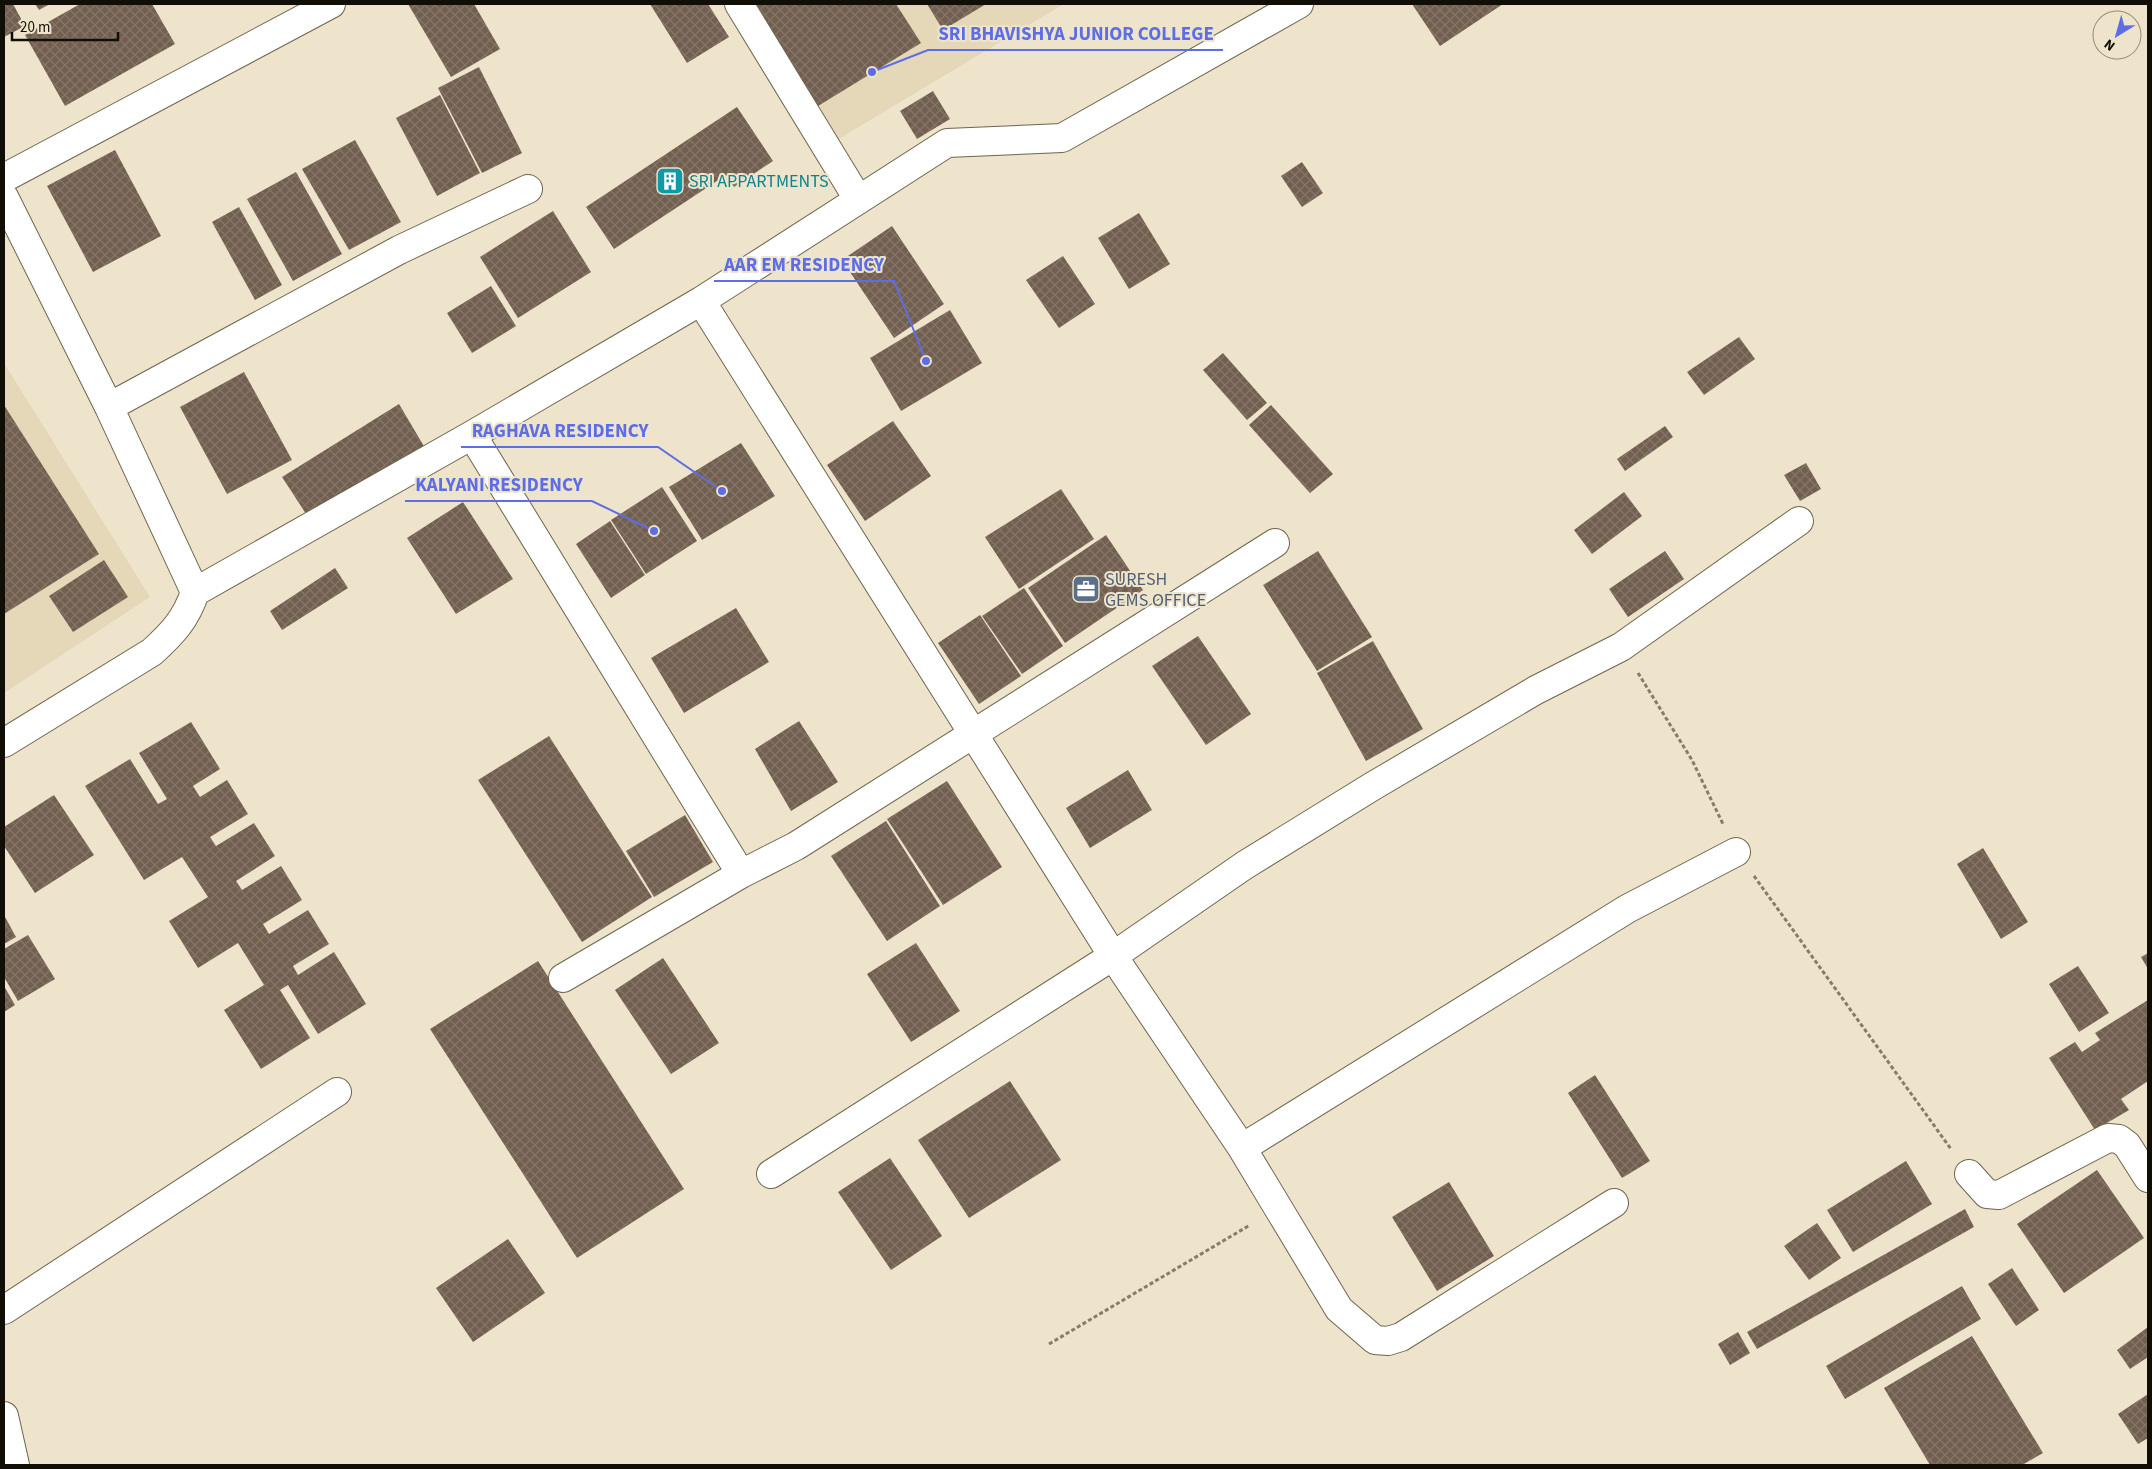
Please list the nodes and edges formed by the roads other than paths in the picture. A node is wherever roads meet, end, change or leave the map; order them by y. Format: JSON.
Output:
{"nodes":[{"id":1,"x":331,"y":4,"type":"edge"},
{"id":2,"x":739,"y":4,"type":"edge"},
{"id":3,"x":1299,"y":4,"type":"edge"},
{"id":4,"x":4,"y":178,"type":"edge"},
{"id":5,"x":528,"y":189,"type":"dead end"},
{"id":6,"x":4,"y":197,"type":"edge"},
{"id":7,"x":858,"y":199,"type":"junction"},
{"id":8,"x":701,"y":301,"type":"junction"},
{"id":9,"x":108,"y":407,"type":"junction"},
{"id":10,"x":472,"y":435,"type":"junction"},
{"id":11,"x":1799,"y":521,"type":"dead end"},
{"id":12,"x":1275,"y":543,"type":"dead end"},
{"id":13,"x":195,"y":592,"type":"junction"},
{"id":14,"x":972,"y":734,"type":"junction"},
{"id":15,"x":4,"y":743,"type":"edge"},
{"id":16,"x":1736,"y":852,"type":"road end"},
{"id":17,"x":741,"y":874,"type":"junction"},
{"id":18,"x":1113,"y":956,"type":"junction"},
{"id":19,"x":563,"y":978,"type":"dead end"},
{"id":20,"x":337,"y":1092,"type":"dead end"},
{"id":21,"x":1242,"y":1148,"type":"junction"},
{"id":22,"x":771,"y":1174,"type":"dead end"},
{"id":23,"x":1969,"y":1174,"type":"road end"},
{"id":24,"x":2148,"y":1178,"type":"edge"},
{"id":25,"x":1614,"y":1203,"type":"dead end"},
{"id":26,"x":4,"y":1310,"type":"edge"},
{"id":27,"x":4,"y":1416,"type":"edge"},
{"id":28,"x":15,"y":1465,"type":"edge"}],
"edges":[{"from":1,"to":4,"type":"street"},
{"from":2,"to":7,"type":"street"},
{"from":3,"to":7,"type":"street"},
{"from":5,"to":9,"type":"street"},
{"from":6,"to":9,"type":"street"},
{"from":7,"to":8,"type":"street"},
{"from":8,"to":10,"type":"street"},
{"from":8,"to":14,"type":"street"},
{"from":9,"to":13,"type":"street"},
{"from":10,"to":13,"type":"street"},
{"from":10,"to":17,"type":"street"},
{"from":11,"to":18,"type":"street"},
{"from":12,"to":14,"type":"street"},
{"from":13,"to":15,"type":"street"},
{"from":14,"to":17,"type":"street"},
{"from":14,"to":18,"type":"street"},
{"from":16,"to":21,"type":"street"},
{"from":17,"to":19,"type":"street"},
{"from":18,"to":21,"type":"street"},
{"from":18,"to":22,"type":"street"},
{"from":20,"to":26,"type":"street"},
{"from":21,"to":25,"type":"street"},
{"from":23,"to":24,"type":"street"},
{"from":27,"to":28,"type":"street"}]}
